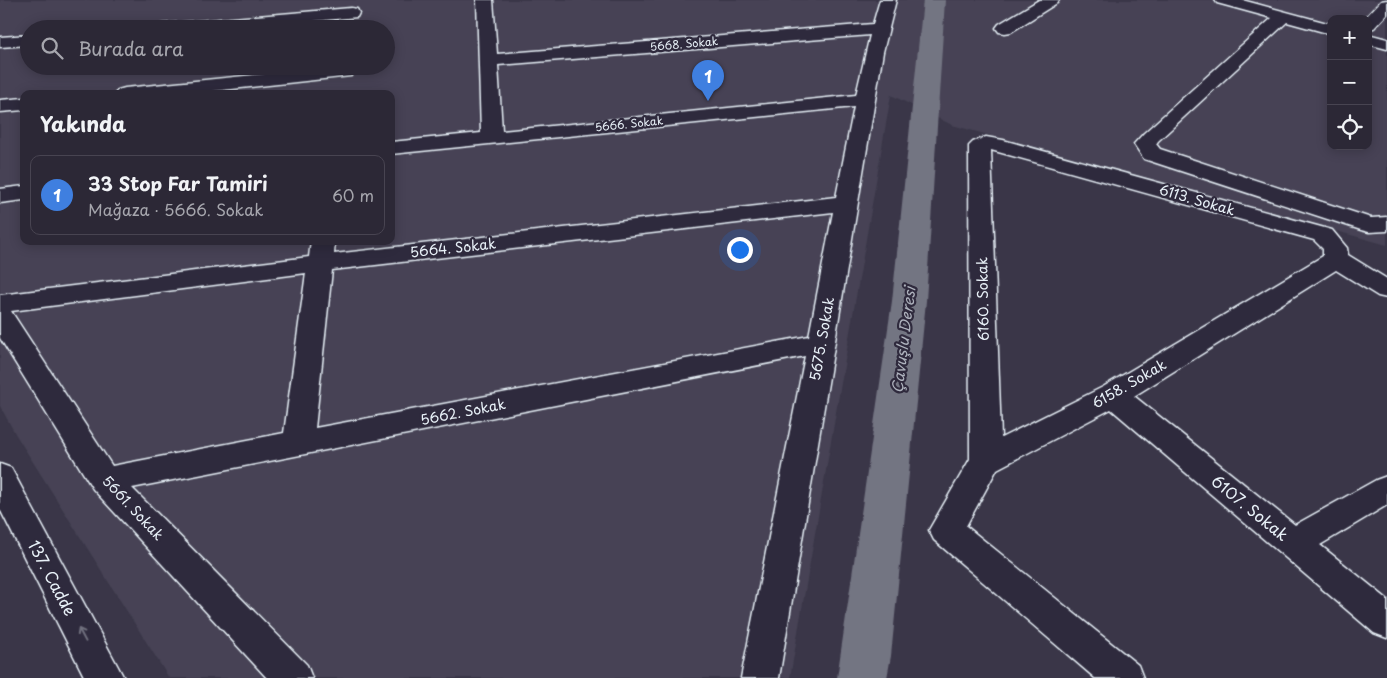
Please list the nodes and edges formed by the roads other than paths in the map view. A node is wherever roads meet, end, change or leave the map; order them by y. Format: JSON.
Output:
{"nodes":[{"id":1,"x":888,"y":0,"type":"edge"},
{"id":2,"x":1051,"y":0,"type":"edge"},
{"id":3,"x":1223,"y":0,"type":"edge"},
{"id":4,"x":490,"y":1,"type":"edge"},
{"id":5,"x":1387,"y":5,"type":"edge"},
{"id":6,"x":351,"y":14,"type":"edge"},
{"id":7,"x":1284,"y":16,"type":"junction"},
{"id":8,"x":276,"y":20,"type":"edge"},
{"id":9,"x":1372,"y":20,"type":"edge"},
{"id":10,"x":880,"y":28,"type":"junction"},
{"id":11,"x":1005,"y":28,"type":"dead end"},
{"id":12,"x":1327,"y":28,"type":"edge"},
{"id":13,"x":1372,"y":40,"type":"edge"},
{"id":14,"x":20,"y":41,"type":"edge"},
{"id":15,"x":0,"y":42,"type":"edge"},
{"id":16,"x":1387,"y":44,"type":"edge"},
{"id":17,"x":488,"y":60,"type":"junction"},
{"id":18,"x":291,"y":75,"type":"edge"},
{"id":19,"x":343,"y":75,"type":"edge"},
{"id":20,"x":160,"y":90,"type":"edge"},
{"id":21,"x":341,"y":90,"type":"edge"},
{"id":22,"x":866,"y":100,"type":"junction"},
{"id":23,"x":20,"y":104,"type":"edge"},
{"id":24,"x":0,"y":106,"type":"edge"},
{"id":25,"x":492,"y":138,"type":"junction"},
{"id":26,"x":986,"y":143,"type":"joint"},
{"id":27,"x":395,"y":148,"type":"edge"},
{"id":28,"x":20,"y":194,"type":"edge"},
{"id":29,"x":0,"y":196,"type":"edge"},
{"id":30,"x":847,"y":203,"type":"junction"},
{"id":31,"x":1378,"y":224,"type":"edge"},
{"id":32,"x":322,"y":252,"type":"edge"},
{"id":33,"x":1336,"y":259,"type":"junction"},
{"id":34,"x":1387,"y":290,"type":"edge"},
{"id":35,"x":0,"y":304,"type":"edge"},
{"id":36,"x":0,"y":316,"type":"edge"},
{"id":37,"x":821,"y":343,"type":"junction"},
{"id":38,"x":1112,"y":395,"type":"junction"},
{"id":39,"x":298,"y":443,"type":"junction"},
{"id":40,"x":986,"y":460,"type":"junction"},
{"id":41,"x":0,"y":477,"type":"edge"},
{"id":42,"x":104,"y":480,"type":"junction"},
{"id":43,"x":1387,"y":489,"type":"edge"},
{"id":44,"x":1293,"y":543,"type":"junction"},
{"id":45,"x":1387,"y":621,"type":"edge"},
{"id":46,"x":105,"y":678,"type":"edge"},
{"id":47,"x":293,"y":678,"type":"edge"},
{"id":48,"x":760,"y":678,"type":"edge"},
{"id":49,"x":1124,"y":678,"type":"edge"}],
"edges":[{"from":1,"to":10,"type":"street","name":"5675. Sokak"},
{"from":2,"to":11,"type":"street"},
{"from":3,"to":7,"type":"street"},
{"from":4,"to":17,"type":"street"},
{"from":5,"to":9,"type":"street"},
{"from":6,"to":8,"type":"street"},
{"from":7,"to":12,"type":"street"},
{"from":7,"to":31,"type":"street"},
{"from":10,"to":17,"type":"street","name":"5668. Sokak"},
{"from":10,"to":22,"type":"street","name":"5675. Sokak"},
{"from":13,"to":16,"type":"street"},
{"from":14,"to":15,"type":"street"},
{"from":17,"to":25,"type":"street"},
{"from":18,"to":20,"type":"street"},
{"from":19,"to":21,"type":"street"},
{"from":22,"to":25,"type":"street","name":"5666. Sokak"},
{"from":22,"to":30,"type":"street","name":"5675. Sokak"},
{"from":23,"to":24,"type":"street"},
{"from":25,"to":27,"type":"street","name":"5666. Sokak"},
{"from":26,"to":33,"type":"street","name":"6113. Sokak"},
{"from":26,"to":40,"type":"street","name":"6160. Sokak"},
{"from":28,"to":29,"type":"street"},
{"from":30,"to":32,"type":"street","name":"5664. Sokak"},
{"from":30,"to":37,"type":"street","name":"5675. Sokak"},
{"from":32,"to":35,"type":"street","name":"5664. Sokak"},
{"from":32,"to":39,"type":"street"},
{"from":33,"to":34,"type":"street"},
{"from":33,"to":38,"type":"street","name":"6158. Sokak"},
{"from":36,"to":42,"type":"street","name":"5661. Sokak"},
{"from":37,"to":39,"type":"street","name":"5662. Sokak"},
{"from":37,"to":48,"type":"street","name":"5675. Sokak"},
{"from":38,"to":40,"type":"street","name":"6158. Sokak"},
{"from":38,"to":44,"type":"street","name":"6107. Sokak"},
{"from":39,"to":42,"type":"street","name":"5662. Sokak"},
{"from":40,"to":49,"type":"street"},
{"from":46,"to":41,"type":"street","name":"137. Cadde","one_way":true},
{"from":42,"to":47,"type":"street","name":"5661. Sokak"},
{"from":43,"to":44,"type":"street"},
{"from":44,"to":45,"type":"street","name":"6107. Sokak"}]}
